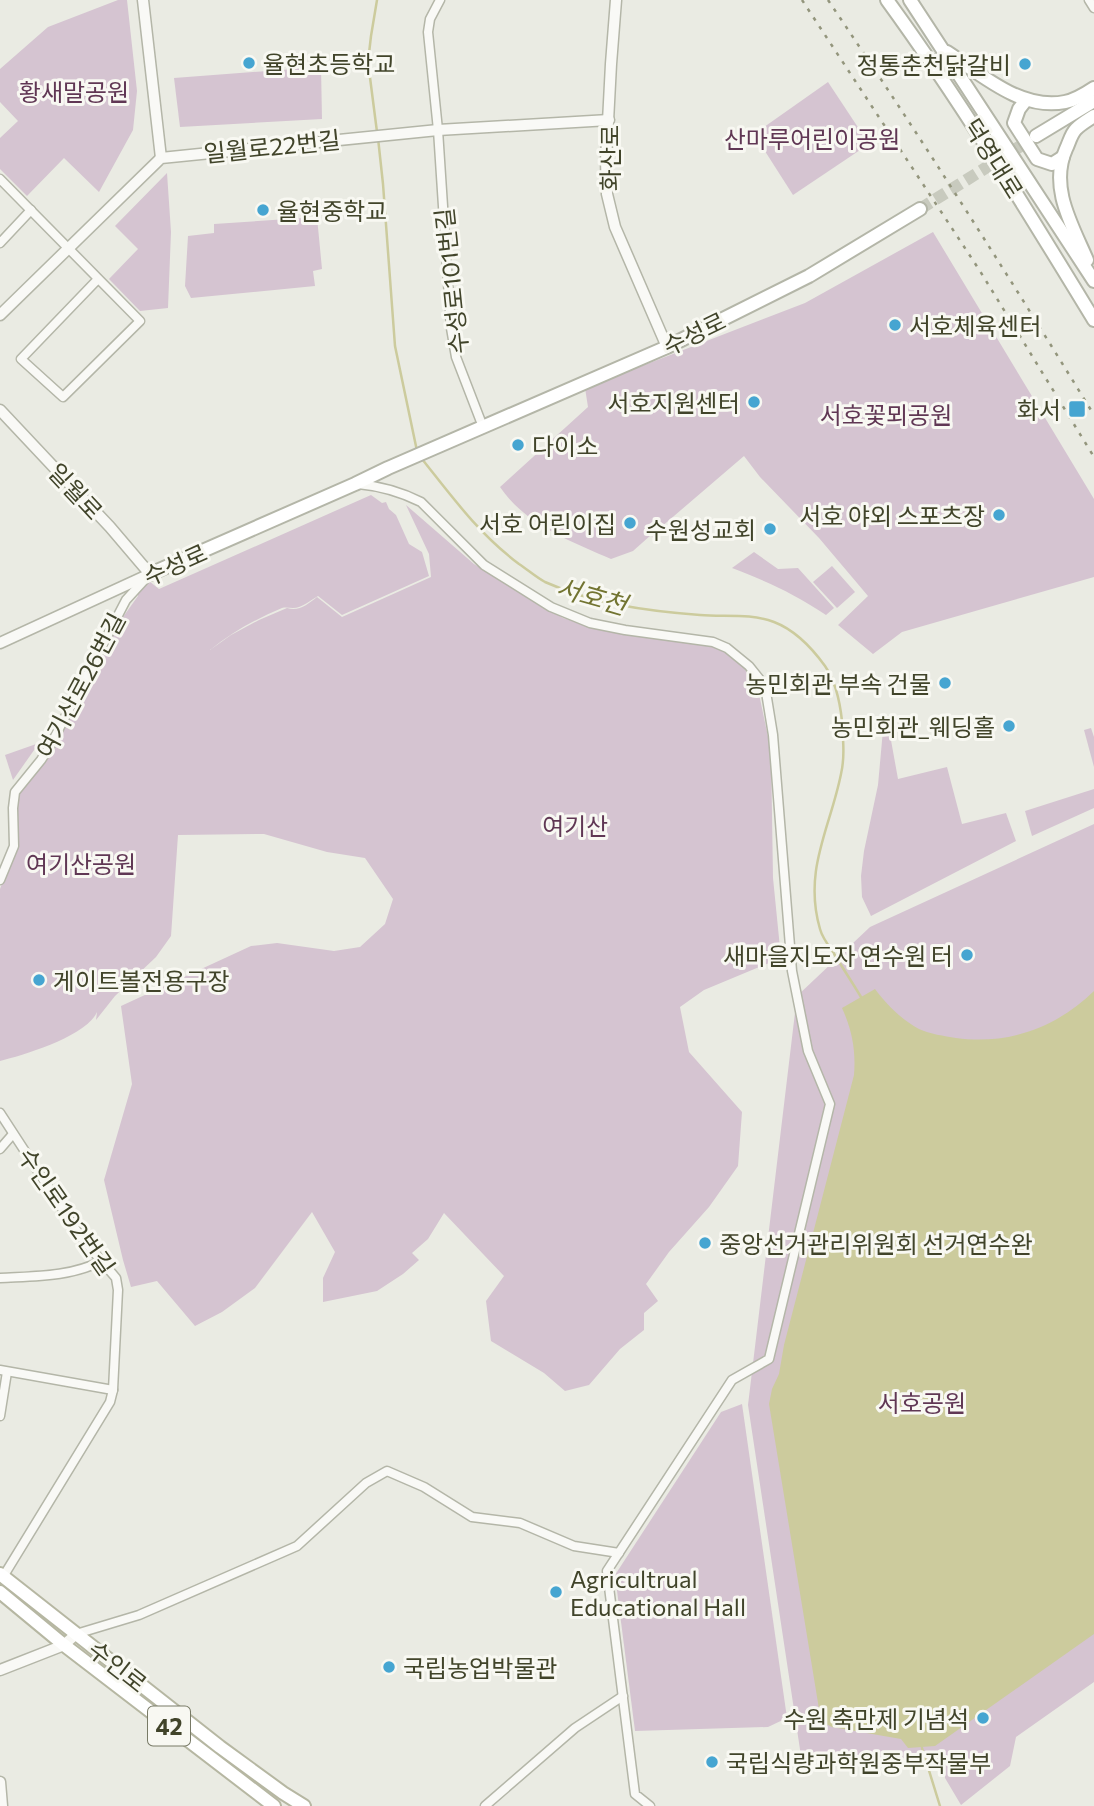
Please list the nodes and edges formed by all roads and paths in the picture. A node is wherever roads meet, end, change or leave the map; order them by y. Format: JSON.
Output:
{"nodes":[{"id":1,"x":144,"y":0,"type":"edge"},
{"id":2,"x":440,"y":0,"type":"edge"},
{"id":3,"x":616,"y":0,"type":"edge"},
{"id":4,"x":887,"y":0,"type":"edge"},
{"id":5,"x":910,"y":0,"type":"edge"},
{"id":6,"x":1089,"y":0,"type":"edge"},
{"id":7,"x":1094,"y":8,"type":"edge"},
{"id":8,"x":942,"y":49,"type":"junction"},
{"id":9,"x":1094,"y":88,"type":"edge"},
{"id":10,"x":1026,"y":100,"type":"junction"},
{"id":11,"x":1094,"y":101,"type":"edge"},
{"id":12,"x":1094,"y":116,"type":"edge"},
{"id":13,"x":609,"y":120,"type":"junction"},
{"id":14,"x":438,"y":130,"type":"junction"},
{"id":15,"x":1036,"y":136,"type":"tunnel mouth"},
{"id":16,"x":1063,"y":157,"type":"junction"},
{"id":17,"x":161,"y":158,"type":"junction"},
{"id":18,"x":0,"y":179,"type":"edge"},
{"id":19,"x":920,"y":209,"type":"tunnel mouth"},
{"id":20,"x":31,"y":210,"type":"junction"},
{"id":21,"x":0,"y":243,"type":"edge"},
{"id":22,"x":69,"y":248,"type":"junction"},
{"id":23,"x":1088,"y":259,"type":"edge"},
{"id":24,"x":99,"y":279,"type":"junction"},
{"id":25,"x":1094,"y":281,"type":"edge"},
{"id":26,"x":0,"y":316,"type":"edge"},
{"id":27,"x":1094,"y":320,"type":"edge"},
{"id":28,"x":667,"y":347,"type":"junction"},
{"id":29,"x":0,"y":410,"type":"edge"},
{"id":30,"x":483,"y":427,"type":"junction"},
{"id":31,"x":355,"y":484,"type":"junction"},
{"id":32,"x":150,"y":574,"type":"junction"},
{"id":33,"x":0,"y":643,"type":"edge"},
{"id":34,"x":0,"y":880,"type":"edge"},
{"id":35,"x":0,"y":1113,"type":"edge"},
{"id":36,"x":13,"y":1134,"type":"junction"},
{"id":37,"x":0,"y":1149,"type":"edge"},
{"id":38,"x":102,"y":1261,"type":"junction"},
{"id":39,"x":0,"y":1278,"type":"edge"},
{"id":40,"x":4,"y":1371,"type":"edge"},
{"id":41,"x":113,"y":1390,"type":"junction"},
{"id":42,"x":0,"y":1416,"type":"edge"},
{"id":43,"x":619,"y":1553,"type":"junction"},
{"id":44,"x":1,"y":1576,"type":"edge"},
{"id":45,"x":0,"y":1592,"type":"edge"},
{"id":46,"x":76,"y":1634,"type":"junction"},
{"id":47,"x":64,"y":1645,"type":"junction"},
{"id":48,"x":0,"y":1670,"type":"edge"},
{"id":49,"x":623,"y":1696,"type":"junction"},
{"id":50,"x":0,"y":1782,"type":"edge"},
{"id":51,"x":2,"y":1806,"type":"edge"},
{"id":52,"x":274,"y":1806,"type":"edge"},
{"id":53,"x":304,"y":1806,"type":"edge"},
{"id":54,"x":485,"y":1806,"type":"edge"},
{"id":55,"x":650,"y":1806,"type":"edge"}],
"edges":[{"from":1,"to":17,"type":"street"},
{"from":2,"to":14,"type":"street","name":"수성로101번길"},
{"from":3,"to":13,"type":"street","name":"화산로"},
{"from":4,"to":27,"type":"main road","name":"덕영대로"},
{"from":5,"to":8,"type":"main road","name":"덕영대로"},
{"from":6,"to":7,"type":"street"},
{"from":8,"to":10,"type":"main road"},
{"from":8,"to":23,"type":"main road","name":"덕영대로"},
{"from":9,"to":10,"type":"main road"},
{"from":10,"to":16,"type":"main road"},
{"from":11,"to":15,"type":"main road"},
{"from":12,"to":16,"type":"main road"},
{"from":13,"to":14,"type":"street","name":"일월로22번길"},
{"from":13,"to":28,"type":"street","name":"화산로"},
{"from":14,"to":17,"type":"street","name":"일월로22번길"},
{"from":14,"to":30,"type":"street","name":"수성로101번길"},
{"from":16,"to":23,"type":"main road"},
{"from":17,"to":22,"type":"street"},
{"from":18,"to":20,"type":"street"},
{"from":19,"to":28,"type":"main road","name":"수성로"},
{"from":20,"to":21,"type":"street"},
{"from":20,"to":22,"type":"street"},
{"from":22,"to":24,"type":"street"},
{"from":22,"to":26,"type":"street"},
{"from":23,"to":25,"type":"main road"},
{"from":24,"to":24,"type":"street"},
{"from":28,"to":30,"type":"main road","name":"수성로"},
{"from":29,"to":32,"type":"street","name":"일월로"},
{"from":30,"to":31,"type":"main road","name":"수성로"},
{"from":31,"to":32,"type":"main road","name":"수성로"},
{"from":31,"to":43,"type":"street"},
{"from":32,"to":33,"type":"street","name":"수성로"},
{"from":32,"to":34,"type":"street","name":"여기산로26번길"},
{"from":35,"to":36,"type":"street","name":"수인로192번길"},
{"from":36,"to":37,"type":"street"},
{"from":36,"to":38,"type":"street","name":"수인로192번길"},
{"from":38,"to":39,"type":"street"},
{"from":38,"to":41,"type":"street","name":"수인로192번길"},
{"from":40,"to":41,"type":"street"},
{"from":40,"to":42,"type":"street"},
{"from":41,"to":44,"type":"street","name":"수인로192번길"},
{"from":43,"to":46,"type":"street"},
{"from":43,"to":49,"type":"street"},
{"from":44,"to":46,"type":"main road","name":"수인로"},
{"from":45,"to":47,"type":"main road","name":"수인로","number":"42"},
{"from":46,"to":47,"type":"street"},
{"from":46,"to":53,"type":"main road","name":"수인로"},
{"from":47,"to":48,"type":"street"},
{"from":47,"to":52,"type":"main road","name":"수인로","number":"42"},
{"from":49,"to":54,"type":"street"},
{"from":49,"to":55,"type":"street"},
{"from":50,"to":51,"type":"street"}]}
